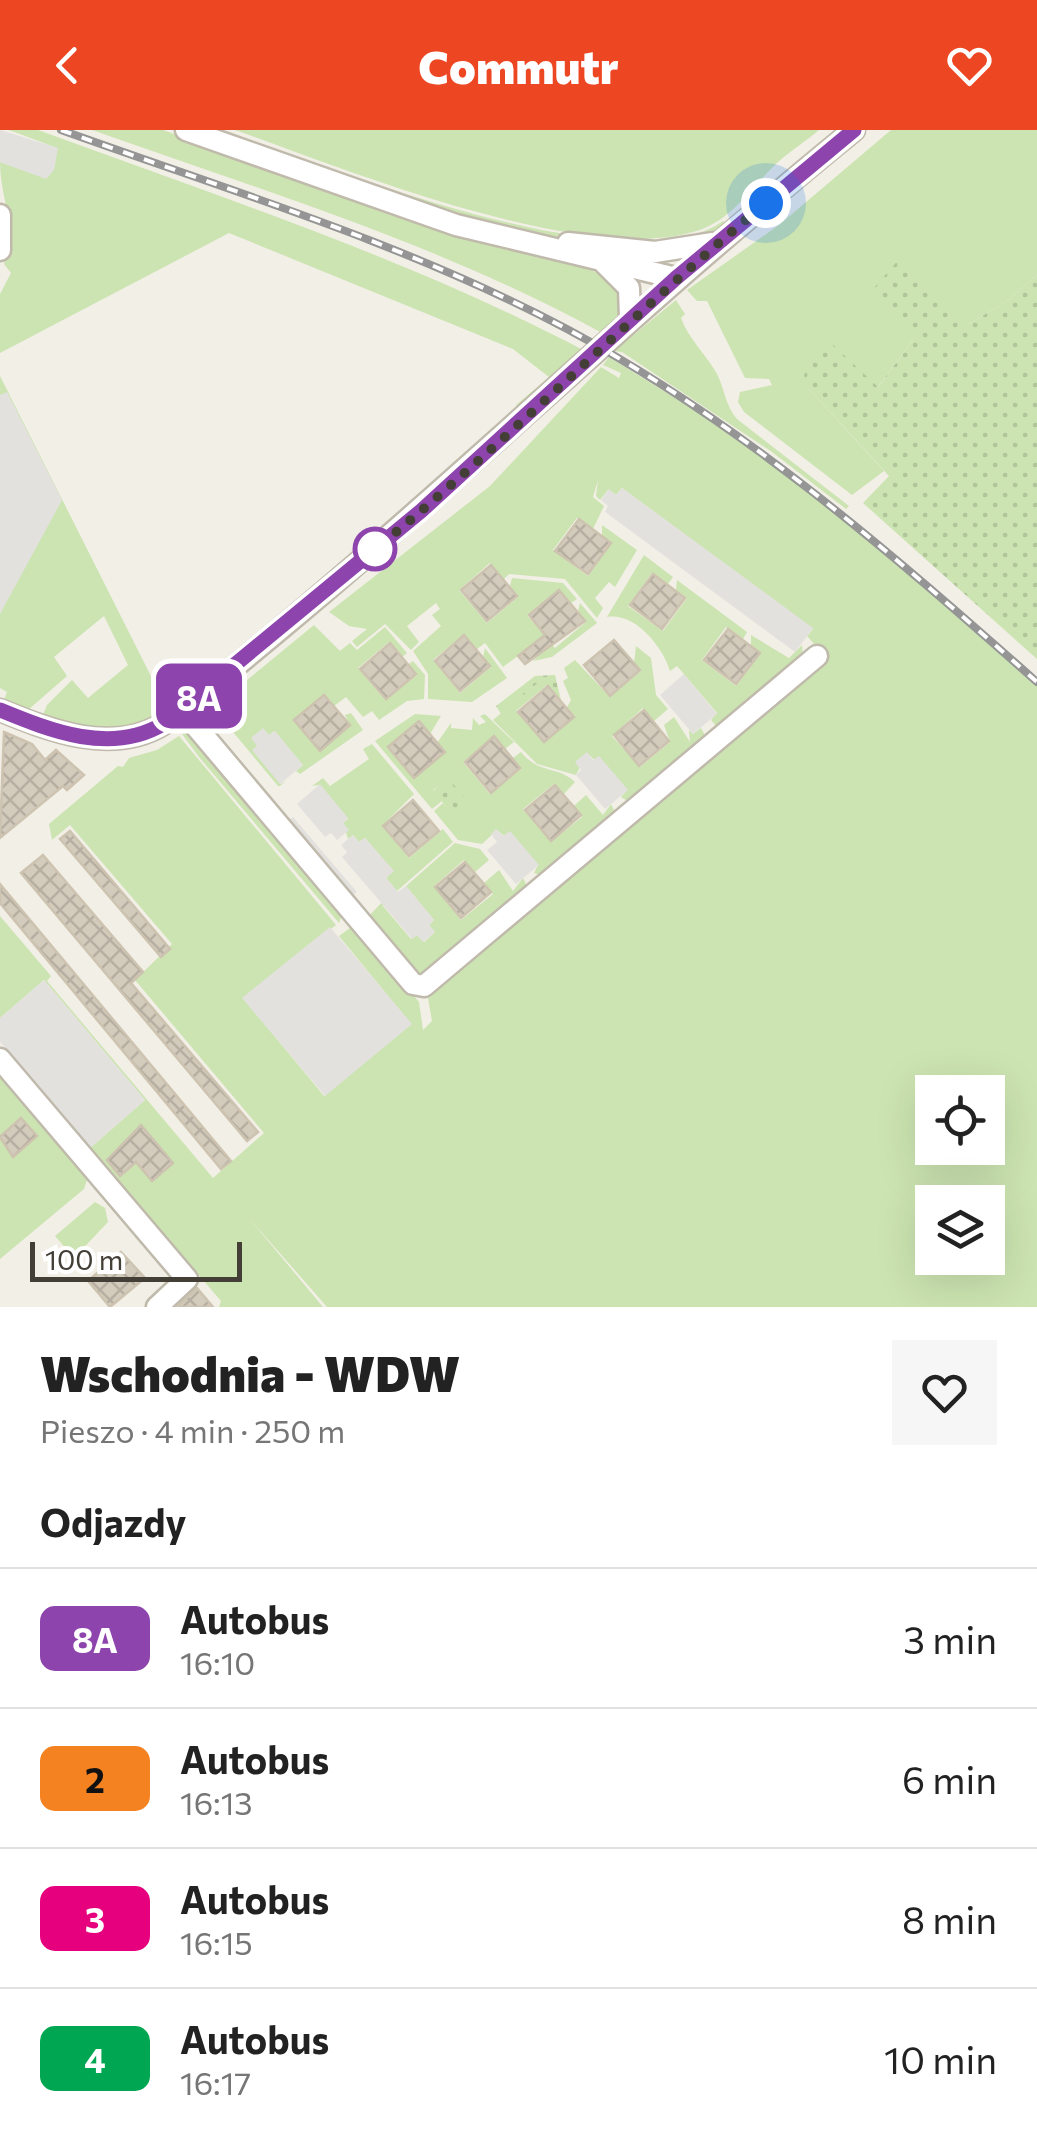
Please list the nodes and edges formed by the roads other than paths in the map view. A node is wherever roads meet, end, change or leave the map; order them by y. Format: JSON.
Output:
{"nodes":[{"id":1,"x":854,"y":130,"type":"edge"},
{"id":2,"x":200,"y":132,"type":"edge"},
{"id":3,"x":0,"y":215,"type":"edge"},
{"id":4,"x":496,"y":235,"type":"junction"},
{"id":5,"x":720,"y":241,"type":"junction"},
{"id":6,"x":0,"y":250,"type":"edge"},
{"id":7,"x":654,"y":252,"type":"junction"},
{"id":8,"x":602,"y":262,"type":"junction"},
{"id":9,"x":676,"y":278,"type":"junction"},
{"id":10,"x":630,"y":318,"type":"junction"},
{"id":11,"x":817,"y":656,"type":"dead end"},
{"id":12,"x":0,"y":710,"type":"edge"},
{"id":13,"x":182,"y":710,"type":"junction"},
{"id":14,"x":0,"y":1059,"type":"edge"},
{"id":15,"x":157,"y":1307,"type":"edge"}],
"edges":[{"from":1,"to":5,"type":"street"},
{"from":2,"to":4,"type":"street"},
{"from":3,"to":6,"type":"street"},
{"from":4,"to":7,"type":"street"},
{"from":4,"to":8,"type":"street"},
{"from":5,"to":7,"type":"street"},
{"from":5,"to":9,"type":"street"},
{"from":7,"to":9,"type":"street"},
{"from":8,"to":9,"type":"street"},
{"from":8,"to":10,"type":"street"},
{"from":9,"to":10,"type":"street"},
{"from":10,"to":13,"type":"street"},
{"from":11,"to":13,"type":"street"},
{"from":12,"to":13,"type":"street"},
{"from":14,"to":15,"type":"street"}]}
